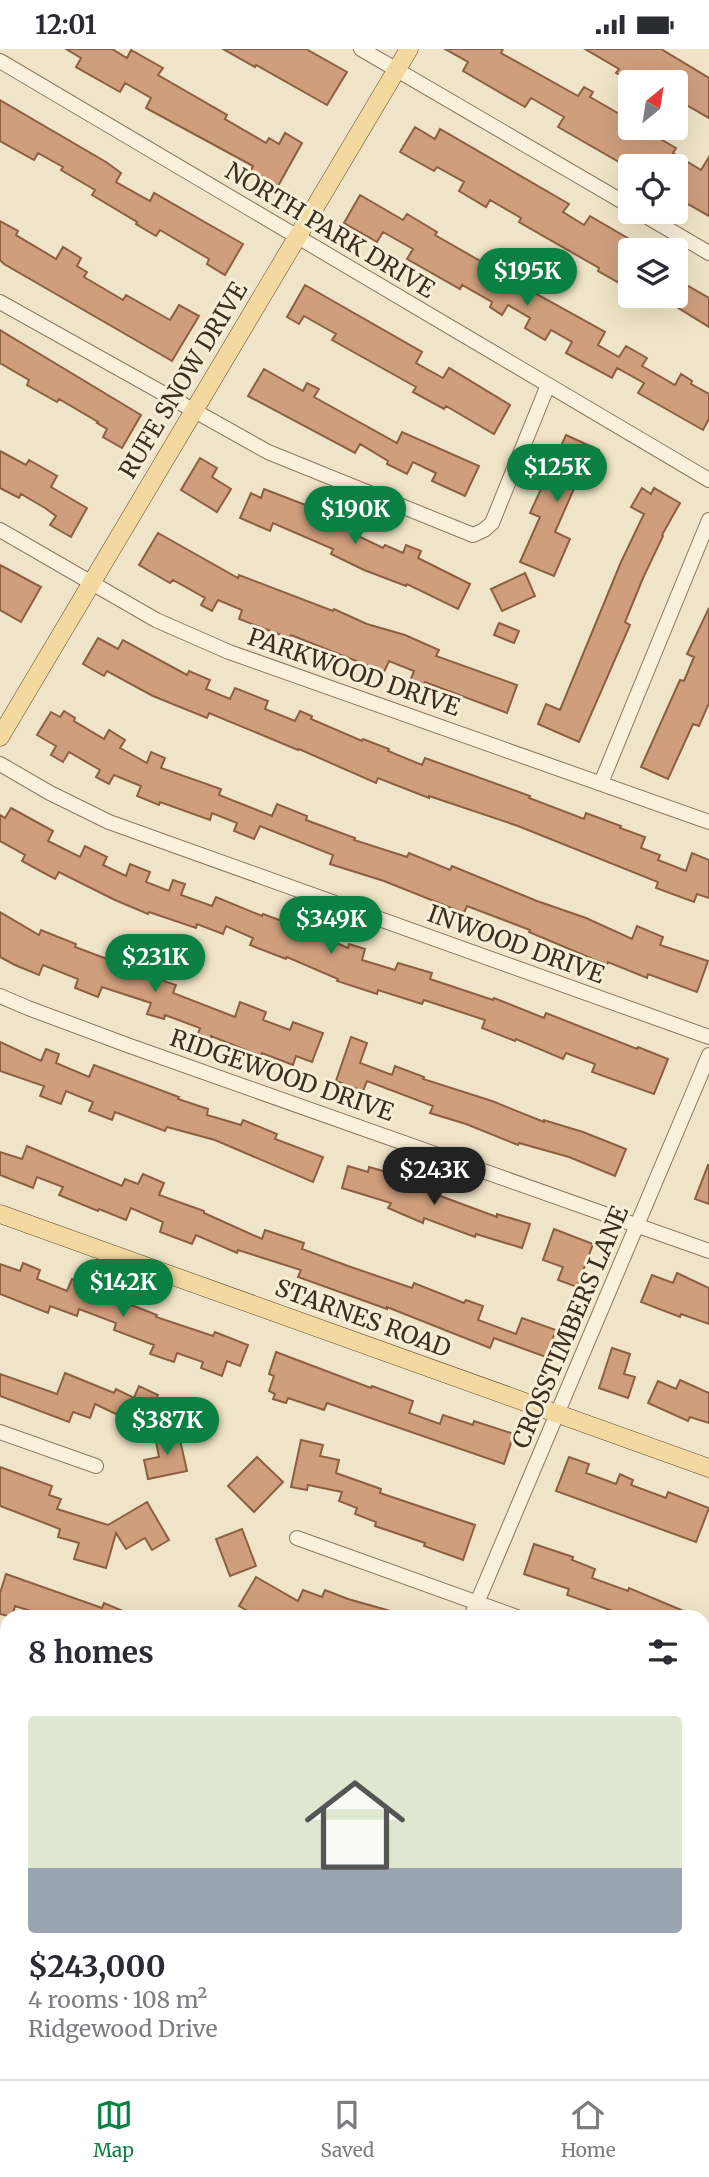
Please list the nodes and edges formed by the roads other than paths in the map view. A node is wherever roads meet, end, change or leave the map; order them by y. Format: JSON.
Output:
{"nodes":[{"id":1,"x":361,"y":49,"type":"edge"},
{"id":2,"x":409,"y":49,"type":"edge"},
{"id":3,"x":0,"y":61,"type":"edge"},
{"id":4,"x":397,"y":69,"type":"junction"},
{"id":5,"x":618,"y":199,"type":"edge"},
{"id":6,"x":659,"y":224,"type":"edge"},
{"id":7,"x":296,"y":237,"type":"junction"},
{"id":8,"x":709,"y":253,"type":"edge"},
{"id":9,"x":0,"y":302,"type":"edge"},
{"id":10,"x":548,"y":385,"type":"junction"},
{"id":11,"x":193,"y":411,"type":"junction"},
{"id":12,"x":709,"y":479,"type":"edge"},
{"id":13,"x":709,"y":520,"type":"edge"},
{"id":14,"x":0,"y":530,"type":"edge"},
{"id":15,"x":91,"y":584,"type":"junction"},
{"id":16,"x":0,"y":737,"type":"edge"},
{"id":17,"x":0,"y":764,"type":"edge"},
{"id":18,"x":601,"y":783,"type":"junction"},
{"id":19,"x":709,"y":823,"type":"edge"},
{"id":20,"x":0,"y":996,"type":"edge"},
{"id":21,"x":709,"y":1037,"type":"edge"},
{"id":22,"x":709,"y":1055,"type":"edge"},
{"id":23,"x":0,"y":1214,"type":"edge"},
{"id":24,"x":638,"y":1225,"type":"junction"},
{"id":25,"x":709,"y":1251,"type":"edge"},
{"id":26,"x":559,"y":1415,"type":"junction"},
{"id":27,"x":0,"y":1432,"type":"edge"},
{"id":28,"x":96,"y":1466,"type":"dead end"},
{"id":29,"x":709,"y":1468,"type":"edge"},
{"id":30,"x":297,"y":1538,"type":"dead end"},
{"id":31,"x":477,"y":1603,"type":"junction"},
{"id":32,"x":474,"y":1610,"type":"edge"},
{"id":33,"x":497,"y":1610,"type":"edge"}],
"edges":[{"from":1,"to":4,"type":"street"},
{"from":2,"to":4,"type":"main road","name":"RUFE SNOW DRIVE"},
{"from":3,"to":7,"type":"street","name":"NORTH PARK DRIVE"},
{"from":4,"to":5,"type":"street"},
{"from":4,"to":7,"type":"main road","name":"RUFE SNOW DRIVE"},
{"from":6,"to":8,"type":"street"},
{"from":7,"to":10,"type":"street","name":"NORTH PARK DRIVE"},
{"from":7,"to":11,"type":"main road","name":"RUFE SNOW DRIVE"},
{"from":9,"to":11,"type":"street"},
{"from":10,"to":11,"type":"street"},
{"from":10,"to":12,"type":"street","name":"NORTH PARK DRIVE"},
{"from":11,"to":15,"type":"main road","name":"RUFE SNOW DRIVE"},
{"from":13,"to":18,"type":"street"},
{"from":14,"to":15,"type":"street","name":"PARKWOOD DRIVE"},
{"from":15,"to":16,"type":"main road","name":"RUFE SNOW DRIVE"},
{"from":15,"to":18,"type":"street","name":"PARKWOOD DRIVE"},
{"from":17,"to":21,"type":"street","name":"INWOOD DRIVE"},
{"from":18,"to":19,"type":"street","name":"PARKWOOD DRIVE"},
{"from":20,"to":24,"type":"street","name":"RIDGEWOOD DRIVE"},
{"from":22,"to":24,"type":"street","name":"CROSSTIMBERS LANE"},
{"from":23,"to":26,"type":"main road","name":"STARNES ROAD"},
{"from":24,"to":25,"type":"street","name":"RIDGEWOOD DRIVE"},
{"from":24,"to":26,"type":"street","name":"CROSSTIMBERS LANE"},
{"from":26,"to":29,"type":"main road","name":"STARNES ROAD"},
{"from":26,"to":31,"type":"street","name":"CROSSTIMBERS LANE"},
{"from":27,"to":28,"type":"street"},
{"from":30,"to":31,"type":"street"},
{"from":31,"to":32,"type":"street","name":"CROSSTIMBERS LANE"},
{"from":31,"to":33,"type":"street"}]}
